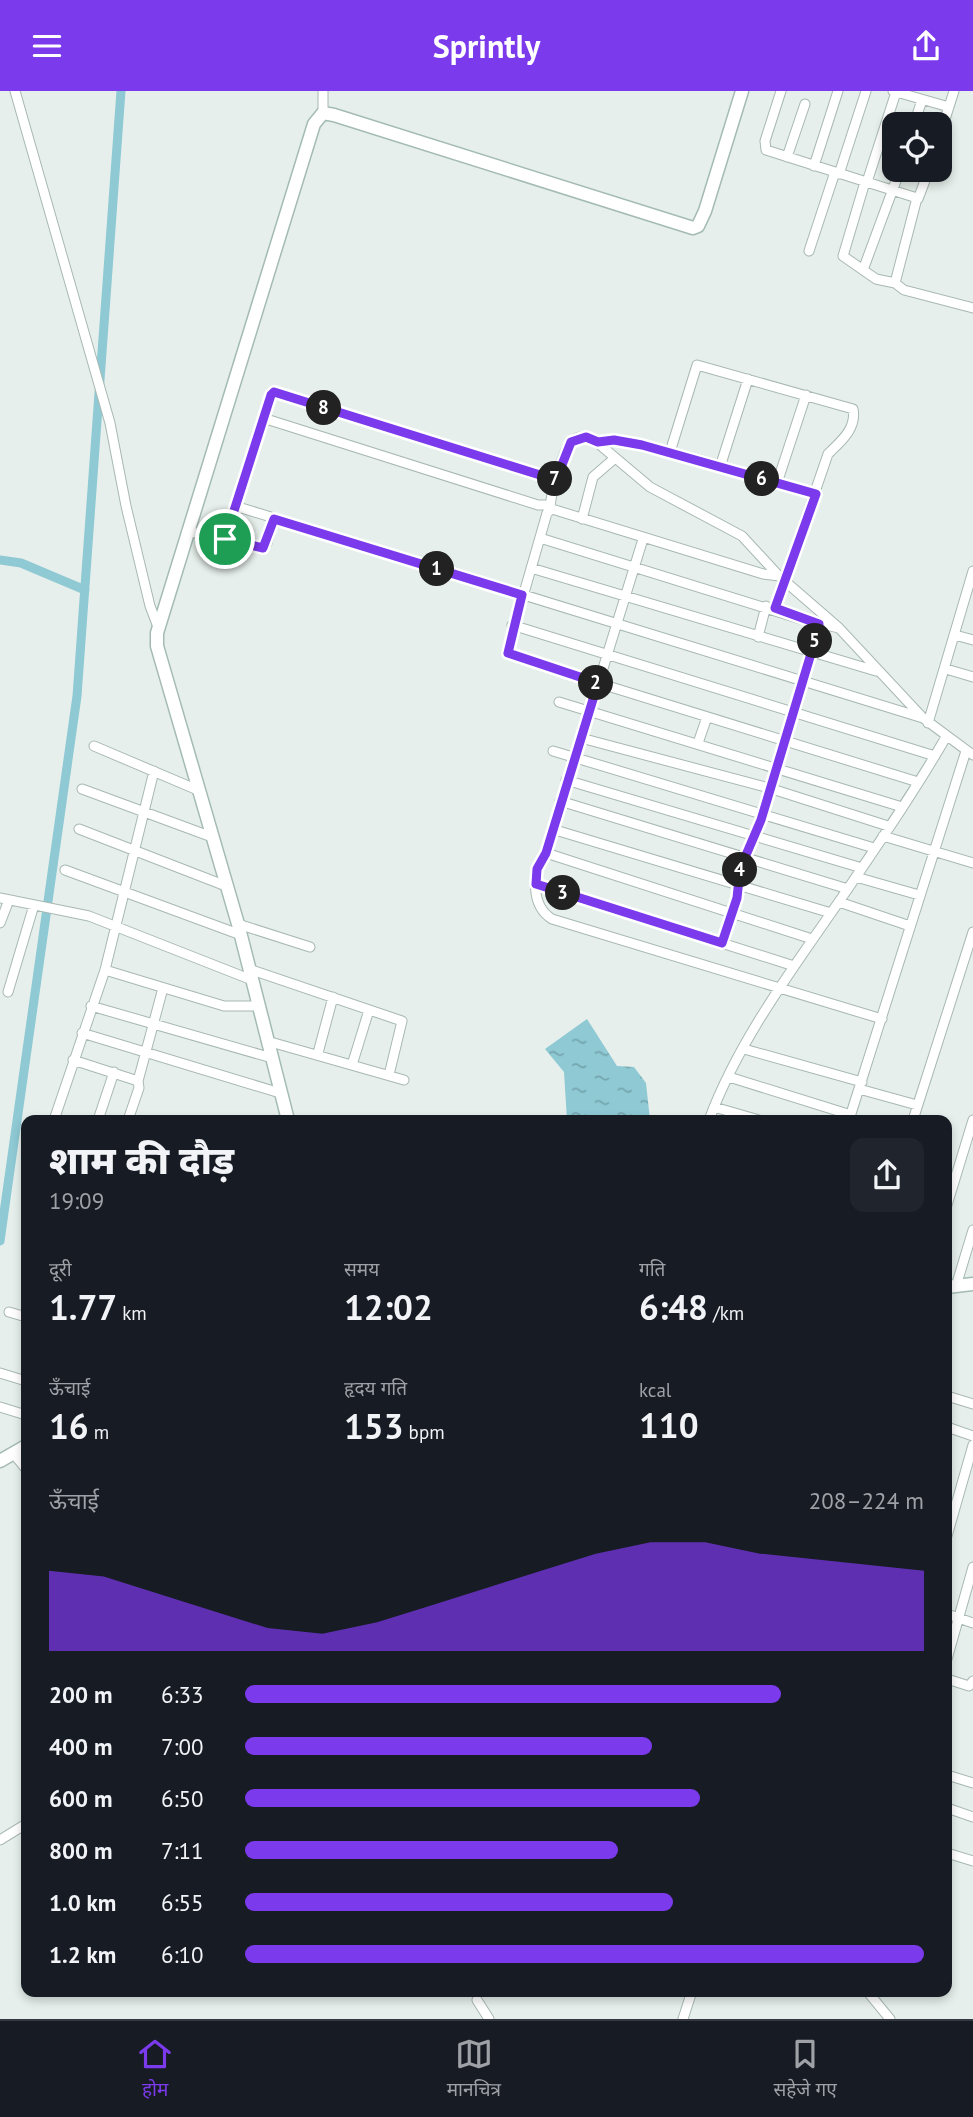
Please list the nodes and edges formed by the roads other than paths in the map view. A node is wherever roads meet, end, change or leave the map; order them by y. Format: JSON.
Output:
{"nodes":[{"id":1,"x":15,"y":91,"type":"edge"},
{"id":2,"x":323,"y":91,"type":"edge"},
{"id":3,"x":743,"y":91,"type":"edge"},
{"id":4,"x":781,"y":91,"type":"edge"},
{"id":5,"x":838,"y":91,"type":"edge"},
{"id":6,"x":866,"y":91,"type":"edge"},
{"id":7,"x":895,"y":91,"type":"edge"},
{"id":8,"x":954,"y":91,"type":"edge"},
{"id":9,"x":918,"y":96,"type":"edge"},
{"id":10,"x":805,"y":104,"type":"dead end"},
{"id":11,"x":948,"y":107,"type":"junction"},
{"id":12,"x":947,"y":112,"type":"edge"},
{"id":13,"x":323,"y":113,"type":"junction"},
{"id":14,"x":787,"y":157,"type":"junction"},
{"id":15,"x":814,"y":166,"type":"junction"},
{"id":16,"x":837,"y":173,"type":"junction"},
{"id":17,"x":866,"y":182,"type":"junction"},
{"id":18,"x":896,"y":182,"type":"edge"},
{"id":19,"x":924,"y":182,"type":"edge"},
{"id":20,"x":894,"y":190,"type":"junction"},
{"id":21,"x":918,"y":199,"type":"junction"},
{"id":22,"x":809,"y":251,"type":"dead end"},
{"id":23,"x":863,"y":270,"type":"junction"},
{"id":24,"x":895,"y":283,"type":"junction"},
{"id":25,"x":973,"y":308,"type":"edge"},
{"id":26,"x":748,"y":379,"type":"junction"},
{"id":27,"x":806,"y":395,"type":"junction"},
{"id":28,"x":263,"y":418,"type":"junction"},
{"id":29,"x":598,"y":442,"type":"junction"},
{"id":30,"x":670,"y":452,"type":"junction"},
{"id":31,"x":615,"y":458,"type":"junction"},
{"id":32,"x":720,"y":467,"type":"junction"},
{"id":33,"x":556,"y":480,"type":"junction"},
{"id":34,"x":778,"y":483,"type":"junction"},
{"id":35,"x":816,"y":494,"type":"junction"},
{"id":36,"x":235,"y":506,"type":"junction"},
{"id":37,"x":550,"y":507,"type":"junction"},
{"id":38,"x":274,"y":519,"type":"junction"},
{"id":39,"x":582,"y":519,"type":"junction"},
{"id":40,"x":187,"y":531,"type":"junction"},
{"id":41,"x":540,"y":538,"type":"junction"},
{"id":42,"x":225,"y":539,"type":"junction"},
{"id":43,"x":643,"y":539,"type":"junction"},
{"id":44,"x":634,"y":567,"type":"junction"},
{"id":45,"x":531,"y":568,"type":"junction"},
{"id":46,"x":973,"y":571,"type":"edge"},
{"id":47,"x":782,"y":578,"type":"junction"},
{"id":48,"x":522,"y":595,"type":"junction"},
{"id":49,"x":623,"y":597,"type":"junction"},
{"id":50,"x":770,"y":607,"type":"junction"},
{"id":51,"x":819,"y":624,"type":"junction"},
{"id":52,"x":512,"y":625,"type":"junction"},
{"id":53,"x":615,"y":625,"type":"junction"},
{"id":54,"x":158,"y":627,"type":"junction"},
{"id":55,"x":839,"y":628,"type":"junction"},
{"id":56,"x":955,"y":635,"type":"junction"},
{"id":57,"x":758,"y":637,"type":"junction"},
{"id":58,"x":973,"y":641,"type":"edge"},
{"id":59,"x":812,"y":653,"type":"junction"},
{"id":60,"x":606,"y":656,"type":"junction"},
{"id":61,"x":946,"y":669,"type":"junction"},
{"id":62,"x":878,"y":671,"type":"junction"},
{"id":63,"x":973,"y":677,"type":"edge"},
{"id":64,"x":803,"y":682,"type":"junction"},
{"id":65,"x":598,"y":683,"type":"junction"},
{"id":66,"x":559,"y":702,"type":"dead end"},
{"id":67,"x":590,"y":711,"type":"junction"},
{"id":68,"x":794,"y":712,"type":"junction"},
{"id":69,"x":707,"y":717,"type":"junction"},
{"id":70,"x":925,"y":721,"type":"junction"},
{"id":71,"x":946,"y":737,"type":"junction"},
{"id":72,"x":581,"y":738,"type":"junction"},
{"id":73,"x":785,"y":739,"type":"junction"},
{"id":74,"x":698,"y":743,"type":"junction"},
{"id":75,"x":94,"y":746,"type":"dead end"},
{"id":76,"x":553,"y":751,"type":"dead end"},
{"id":77,"x":970,"y":753,"type":"edge"},
{"id":78,"x":935,"y":756,"type":"junction"},
{"id":79,"x":576,"y":758,"type":"junction"},
{"id":80,"x":776,"y":767,"type":"junction"},
{"id":81,"x":155,"y":771,"type":"junction"},
{"id":82,"x":566,"y":780,"type":"junction"},
{"id":83,"x":918,"y":782,"type":"junction"},
{"id":84,"x":769,"y":788,"type":"junction"},
{"id":85,"x":82,"y":789,"type":"dead end"},
{"id":86,"x":200,"y":791,"type":"junction"},
{"id":87,"x":560,"y":801,"type":"junction"},
{"id":88,"x":902,"y":807,"type":"junction"},
{"id":89,"x":142,"y":814,"type":"junction"},
{"id":90,"x":763,"y":814,"type":"junction"},
{"id":91,"x":888,"y":826,"type":"junction"},
{"id":92,"x":552,"y":828,"type":"junction"},
{"id":93,"x":79,"y":829,"type":"dead end"},
{"id":94,"x":755,"y":836,"type":"junction"},
{"id":95,"x":883,"y":836,"type":"junction"},
{"id":96,"x":212,"y":837,"type":"junction"},
{"id":97,"x":874,"y":848,"type":"junction"},
{"id":98,"x":133,"y":851,"type":"junction"},
{"id":99,"x":935,"y":852,"type":"junction"},
{"id":100,"x":546,"y":853,"type":"junction"},
{"id":101,"x":745,"y":858,"type":"junction"},
{"id":102,"x":973,"y":863,"type":"edge"},
{"id":103,"x":862,"y":868,"type":"junction"},
{"id":104,"x":65,"y":870,"type":"dead end"},
{"id":105,"x":856,"y":877,"type":"junction"},
{"id":106,"x":536,"y":884,"type":"junction"},
{"id":107,"x":738,"y":885,"type":"junction"},
{"id":108,"x":226,"y":886,"type":"junction"},
{"id":109,"x":848,"y":889,"type":"junction"},
{"id":110,"x":122,"y":892,"type":"junction"},
{"id":111,"x":919,"y":895,"type":"junction"},
{"id":112,"x":4,"y":899,"type":"edge"},
{"id":113,"x":839,"y":902,"type":"junction"},
{"id":114,"x":34,"y":905,"type":"junction"},
{"id":115,"x":733,"y":913,"type":"junction"},
{"id":116,"x":831,"y":913,"type":"junction"},
{"id":117,"x":0,"y":923,"type":"edge"},
{"id":118,"x":910,"y":926,"type":"junction"},
{"id":119,"x":114,"y":929,"type":"junction"},
{"id":120,"x":239,"y":929,"type":"junction"},
{"id":121,"x":973,"y":932,"type":"edge"},
{"id":122,"x":812,"y":939,"type":"junction"},
{"id":123,"x":722,"y":943,"type":"junction"},
{"id":124,"x":310,"y":947,"type":"dead end"},
{"id":125,"x":794,"y":966,"type":"junction"},
{"id":126,"x":105,"y":970,"type":"junction"},
{"id":127,"x":250,"y":975,"type":"junction"},
{"id":128,"x":163,"y":988,"type":"junction"},
{"id":129,"x":779,"y":989,"type":"junction"},
{"id":130,"x":8,"y":992,"type":"dead end"},
{"id":131,"x":333,"y":996,"type":"junction"},
{"id":132,"x":91,"y":1006,"type":"junction"},
{"id":133,"x":258,"y":1006,"type":"junction"},
{"id":134,"x":369,"y":1010,"type":"junction"},
{"id":135,"x":882,"y":1019,"type":"junction"},
{"id":136,"x":152,"y":1024,"type":"junction"},
{"id":137,"x":82,"y":1033,"type":"junction"},
{"id":138,"x":267,"y":1041,"type":"junction"},
{"id":139,"x":744,"y":1049,"type":"junction"},
{"id":140,"x":144,"y":1052,"type":"junction"},
{"id":141,"x":318,"y":1053,"type":"junction"},
{"id":142,"x":272,"y":1058,"type":"junction"},
{"id":143,"x":73,"y":1061,"type":"junction"},
{"id":144,"x":352,"y":1065,"type":"junction"},
{"id":145,"x":114,"y":1072,"type":"junction"},
{"id":146,"x":389,"y":1075,"type":"junction"},
{"id":147,"x":729,"y":1077,"type":"junction"},
{"id":148,"x":404,"y":1080,"type":"dead end"},
{"id":149,"x":138,"y":1081,"type":"junction"},
{"id":150,"x":861,"y":1086,"type":"junction"},
{"id":151,"x":280,"y":1093,"type":"junction"},
{"id":152,"x":917,"y":1105,"type":"junction"},
{"id":153,"x":714,"y":1107,"type":"junction"},
{"id":154,"x":56,"y":1115,"type":"edge"},
{"id":155,"x":100,"y":1115,"type":"edge"},
{"id":156,"x":130,"y":1115,"type":"edge"},
{"id":157,"x":287,"y":1115,"type":"edge"},
{"id":158,"x":711,"y":1115,"type":"edge"},
{"id":159,"x":742,"y":1115,"type":"edge"},
{"id":160,"x":844,"y":1115,"type":"edge"},
{"id":161,"x":851,"y":1115,"type":"edge"},
{"id":162,"x":914,"y":1115,"type":"edge"},
{"id":163,"x":973,"y":1120,"type":"edge"},
{"id":164,"x":952,"y":1189,"type":"edge"},
{"id":165,"x":973,"y":1230,"type":"edge"},
{"id":166,"x":952,"y":1284,"type":"edge"},
{"id":167,"x":973,"y":1284,"type":"edge"},
{"id":168,"x":952,"y":1287,"type":"edge"},
{"id":169,"x":9,"y":1313,"type":"dead end"},
{"id":170,"x":21,"y":1316,"type":"edge"},
{"id":171,"x":0,"y":1373,"type":"edge"},
{"id":172,"x":21,"y":1379,"type":"edge"},
{"id":173,"x":952,"y":1398,"type":"edge"},
{"id":174,"x":973,"y":1404,"type":"edge"},
{"id":175,"x":0,"y":1407,"type":"edge"},
{"id":176,"x":21,"y":1413,"type":"edge"},
{"id":177,"x":952,"y":1429,"type":"edge"},
{"id":178,"x":973,"y":1436,"type":"edge"},
{"id":179,"x":973,"y":1445,"type":"edge"},
{"id":180,"x":21,"y":1449,"type":"edge"},
{"id":181,"x":13,"y":1453,"type":"junction"},
{"id":182,"x":0,"y":1461,"type":"edge"},
{"id":183,"x":21,"y":1463,"type":"edge"},
{"id":184,"x":952,"y":1518,"type":"edge"},
{"id":185,"x":973,"y":1567,"type":"edge"},
{"id":186,"x":952,"y":1616,"type":"edge"},
{"id":187,"x":958,"y":1618,"type":"junction"},
{"id":188,"x":973,"y":1623,"type":"edge"},
{"id":189,"x":952,"y":1640,"type":"edge"},
{"id":190,"x":952,"y":1681,"type":"edge"},
{"id":191,"x":973,"y":1681,"type":"edge"},
{"id":192,"x":952,"y":1777,"type":"edge"},
{"id":193,"x":973,"y":1783,"type":"edge"},
{"id":194,"x":952,"y":1810,"type":"edge"},
{"id":195,"x":973,"y":1817,"type":"edge"},
{"id":196,"x":21,"y":1827,"type":"edge"},
{"id":197,"x":0,"y":1840,"type":"edge"},
{"id":198,"x":952,"y":1855,"type":"edge"},
{"id":199,"x":973,"y":1861,"type":"edge"},
{"id":200,"x":690,"y":1997,"type":"edge"},
{"id":201,"x":872,"y":1997,"type":"edge"},
{"id":202,"x":477,"y":2000,"type":"dead end"},
{"id":203,"x":489,"y":2019,"type":"edge"},
{"id":204,"x":683,"y":2019,"type":"edge"},
{"id":205,"x":890,"y":2019,"type":"edge"}],
"edges":[{"from":1,"to":54,"type":"street"},
{"from":2,"to":13,"type":"street"},
{"from":3,"to":13,"type":"street"},
{"from":4,"to":14,"type":"street"},
{"from":5,"to":15,"type":"street"},
{"from":6,"to":16,"type":"street"},
{"from":7,"to":9,"type":"street"},
{"from":7,"to":17,"type":"street"},
{"from":8,"to":11,"type":"street"},
{"from":9,"to":11,"type":"street"},
{"from":10,"to":14,"type":"street"},
{"from":11,"to":12,"type":"street"},
{"from":13,"to":40,"type":"street"},
{"from":14,"to":15,"type":"street"},
{"from":15,"to":16,"type":"street"},
{"from":16,"to":17,"type":"street"},
{"from":16,"to":22,"type":"street"},
{"from":17,"to":20,"type":"street"},
{"from":17,"to":23,"type":"street"},
{"from":18,"to":20,"type":"street"},
{"from":19,"to":21,"type":"street"},
{"from":20,"to":21,"type":"street"},
{"from":20,"to":23,"type":"street"},
{"from":21,"to":24,"type":"street"},
{"from":23,"to":24,"type":"street"},
{"from":24,"to":25,"type":"street"},
{"from":26,"to":27,"type":"street"},
{"from":26,"to":30,"type":"street"},
{"from":26,"to":32,"type":"street"},
{"from":27,"to":34,"type":"street"},
{"from":27,"to":35,"type":"street"},
{"from":28,"to":33,"type":"street"},
{"from":28,"to":36,"type":"street"},
{"from":28,"to":37,"type":"street"},
{"from":29,"to":30,"type":"street"},
{"from":29,"to":31,"type":"street"},
{"from":29,"to":33,"type":"street"},
{"from":30,"to":32,"type":"street"},
{"from":31,"to":39,"type":"street"},
{"from":31,"to":47,"type":"street"},
{"from":32,"to":34,"type":"street"},
{"from":33,"to":37,"type":"street"},
{"from":34,"to":35,"type":"street"},
{"from":35,"to":47,"type":"street"},
{"from":36,"to":38,"type":"street"},
{"from":36,"to":42,"type":"street"},
{"from":37,"to":39,"type":"street"},
{"from":37,"to":41,"type":"street"},
{"from":38,"to":42,"type":"street"},
{"from":38,"to":48,"type":"street"},
{"from":39,"to":43,"type":"street"},
{"from":40,"to":42,"type":"street"},
{"from":40,"to":54,"type":"street"},
{"from":41,"to":44,"type":"street"},
{"from":41,"to":45,"type":"street"},
{"from":43,"to":44,"type":"street"},
{"from":43,"to":47,"type":"street"},
{"from":44,"to":49,"type":"street"},
{"from":44,"to":50,"type":"street"},
{"from":45,"to":48,"type":"street"},
{"from":45,"to":49,"type":"street"},
{"from":46,"to":56,"type":"street"},
{"from":47,"to":50,"type":"street"},
{"from":47,"to":55,"type":"street"},
{"from":48,"to":52,"type":"street"},
{"from":48,"to":53,"type":"street"},
{"from":49,"to":53,"type":"street"},
{"from":49,"to":57,"type":"street"},
{"from":50,"to":51,"type":"street"},
{"from":50,"to":57,"type":"street"},
{"from":51,"to":55,"type":"street"},
{"from":51,"to":59,"type":"street"},
{"from":52,"to":60,"type":"street"},
{"from":52,"to":65,"type":"street"},
{"from":53,"to":60,"type":"street"},
{"from":53,"to":64,"type":"street"},
{"from":54,"to":86,"type":"street"},
{"from":55,"to":62,"type":"street"},
{"from":56,"to":58,"type":"street"},
{"from":56,"to":61,"type":"street"},
{"from":57,"to":59,"type":"street"},
{"from":59,"to":62,"type":"street"},
{"from":59,"to":64,"type":"street"},
{"from":60,"to":65,"type":"street"},
{"from":60,"to":68,"type":"street"},
{"from":61,"to":63,"type":"street"},
{"from":61,"to":70,"type":"street"},
{"from":62,"to":70,"type":"street"},
{"from":64,"to":68,"type":"street"},
{"from":64,"to":70,"type":"street"},
{"from":65,"to":67,"type":"street"},
{"from":65,"to":69,"type":"street"},
{"from":66,"to":67,"type":"street"},
{"from":67,"to":72,"type":"street"},
{"from":67,"to":74,"type":"street"},
{"from":68,"to":73,"type":"street"},
{"from":68,"to":78,"type":"street"},
{"from":69,"to":73,"type":"street"},
{"from":69,"to":74,"type":"street"},
{"from":70,"to":71,"type":"street"},
{"from":71,"to":77,"type":"street"},
{"from":71,"to":78,"type":"street"},
{"from":72,"to":79,"type":"street"},
{"from":72,"to":84,"type":"street"},
{"from":73,"to":80,"type":"street"},
{"from":73,"to":83,"type":"street"},
{"from":74,"to":80,"type":"street"},
{"from":75,"to":81,"type":"street"},
{"from":76,"to":79,"type":"street"},
{"from":77,"to":99,"type":"street"},
{"from":78,"to":83,"type":"street"},
{"from":79,"to":82,"type":"street"},
{"from":79,"to":90,"type":"street"},
{"from":80,"to":84,"type":"street"},
{"from":80,"to":88,"type":"street"},
{"from":81,"to":86,"type":"street"},
{"from":81,"to":89,"type":"street"},
{"from":82,"to":87,"type":"street"},
{"from":82,"to":94,"type":"street"},
{"from":83,"to":88,"type":"street"},
{"from":84,"to":90,"type":"street"},
{"from":84,"to":91,"type":"street"},
{"from":85,"to":89,"type":"street"},
{"from":86,"to":96,"type":"street"},
{"from":87,"to":92,"type":"street"},
{"from":87,"to":101,"type":"street"},
{"from":88,"to":91,"type":"street"},
{"from":89,"to":96,"type":"street"},
{"from":89,"to":98,"type":"street"},
{"from":90,"to":94,"type":"street"},
{"from":90,"to":97,"type":"street"},
{"from":91,"to":95,"type":"street"},
{"from":92,"to":100,"type":"street"},
{"from":92,"to":107,"type":"street"},
{"from":93,"to":98,"type":"street"},
{"from":94,"to":101,"type":"street"},
{"from":94,"to":103,"type":"street"},
{"from":95,"to":97,"type":"street"},
{"from":95,"to":99,"type":"street"},
{"from":96,"to":108,"type":"street"},
{"from":97,"to":103,"type":"street"},
{"from":98,"to":108,"type":"street"},
{"from":98,"to":110,"type":"street"},
{"from":99,"to":102,"type":"street"},
{"from":99,"to":111,"type":"street"},
{"from":100,"to":106,"type":"street"},
{"from":100,"to":115,"type":"street"},
{"from":101,"to":107,"type":"street"},
{"from":101,"to":109,"type":"street"},
{"from":103,"to":105,"type":"street"},
{"from":104,"to":110,"type":"street"},
{"from":105,"to":109,"type":"street"},
{"from":105,"to":111,"type":"street"},
{"from":106,"to":123,"type":"street"},
{"from":106,"to":129,"type":"street"},
{"from":107,"to":115,"type":"street"},
{"from":107,"to":116,"type":"street"},
{"from":108,"to":120,"type":"street"},
{"from":109,"to":113,"type":"street"},
{"from":110,"to":119,"type":"street"},
{"from":110,"to":120,"type":"street"},
{"from":111,"to":118,"type":"street"},
{"from":112,"to":114,"type":"street"},
{"from":112,"to":117,"type":"street"},
{"from":113,"to":116,"type":"street"},
{"from":113,"to":118,"type":"street"},
{"from":114,"to":119,"type":"street"},
{"from":114,"to":130,"type":"street"},
{"from":115,"to":122,"type":"street"},
{"from":115,"to":123,"type":"street"},
{"from":116,"to":122,"type":"street"},
{"from":118,"to":135,"type":"street"},
{"from":119,"to":126,"type":"street"},
{"from":119,"to":127,"type":"street"},
{"from":120,"to":124,"type":"street"},
{"from":120,"to":127,"type":"street"},
{"from":121,"to":152,"type":"street"},
{"from":122,"to":125,"type":"street"},
{"from":123,"to":125,"type":"street"},
{"from":125,"to":129,"type":"street"},
{"from":126,"to":128,"type":"street"},
{"from":126,"to":132,"type":"street"},
{"from":127,"to":131,"type":"street"},
{"from":127,"to":133,"type":"street"},
{"from":128,"to":133,"type":"street"},
{"from":128,"to":136,"type":"street"},
{"from":129,"to":135,"type":"street"},
{"from":129,"to":139,"type":"street"},
{"from":131,"to":134,"type":"street"},
{"from":131,"to":141,"type":"street"},
{"from":132,"to":136,"type":"street"},
{"from":132,"to":137,"type":"street"},
{"from":133,"to":138,"type":"street"},
{"from":134,"to":144,"type":"street"},
{"from":134,"to":146,"type":"street"},
{"from":135,"to":150,"type":"street"},
{"from":136,"to":140,"type":"street"},
{"from":136,"to":142,"type":"street"},
{"from":137,"to":140,"type":"street"},
{"from":137,"to":143,"type":"street"},
{"from":138,"to":141,"type":"street"},
{"from":138,"to":142,"type":"street"},
{"from":139,"to":147,"type":"street"},
{"from":139,"to":150,"type":"street"},
{"from":140,"to":149,"type":"street"},
{"from":140,"to":151,"type":"street"},
{"from":141,"to":144,"type":"street"},
{"from":142,"to":151,"type":"street"},
{"from":143,"to":145,"type":"street"},
{"from":143,"to":154,"type":"street"},
{"from":144,"to":146,"type":"street"},
{"from":145,"to":149,"type":"street"},
{"from":145,"to":155,"type":"street"},
{"from":146,"to":148,"type":"street"},
{"from":147,"to":153,"type":"street"},
{"from":147,"to":160,"type":"street"},
{"from":149,"to":156,"type":"street"},
{"from":150,"to":152,"type":"street"},
{"from":150,"to":161,"type":"street"},
{"from":151,"to":157,"type":"street"},
{"from":152,"to":162,"type":"street"},
{"from":153,"to":158,"type":"street"},
{"from":153,"to":159,"type":"street"},
{"from":163,"to":164,"type":"street"},
{"from":165,"to":166,"type":"street"},
{"from":167,"to":168,"type":"street"},
{"from":169,"to":170,"type":"street"},
{"from":171,"to":172,"type":"street"},
{"from":173,"to":174,"type":"street"},
{"from":175,"to":176,"type":"street"},
{"from":177,"to":178,"type":"street"},
{"from":179,"to":184,"type":"street"},
{"from":180,"to":181,"type":"street"},
{"from":181,"to":182,"type":"street"},
{"from":181,"to":183,"type":"street"},
{"from":185,"to":187,"type":"street"},
{"from":186,"to":187,"type":"street"},
{"from":187,"to":188,"type":"street"},
{"from":187,"to":189,"type":"street"},
{"from":190,"to":191,"type":"street"},
{"from":192,"to":193,"type":"street"},
{"from":194,"to":195,"type":"street"},
{"from":196,"to":197,"type":"street"},
{"from":198,"to":199,"type":"street"},
{"from":200,"to":204,"type":"street"},
{"from":201,"to":205,"type":"street"},
{"from":202,"to":203,"type":"street"}]}
